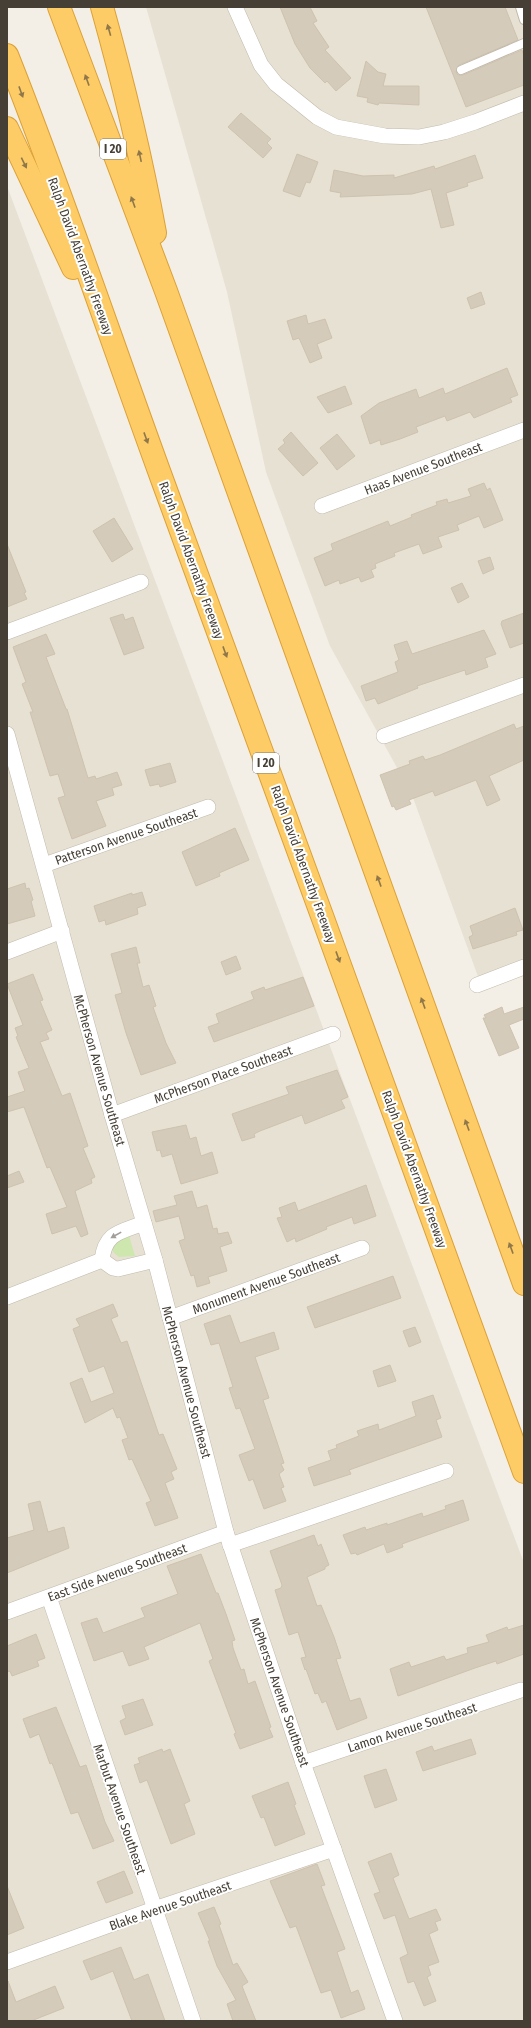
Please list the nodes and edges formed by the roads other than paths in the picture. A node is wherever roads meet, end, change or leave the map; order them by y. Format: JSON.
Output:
{"nodes":[{"id":1,"x":59,"y":7,"type":"edge"},
{"id":2,"x":102,"y":7,"type":"edge"},
{"id":3,"x":235,"y":7,"type":"edge"},
{"id":4,"x":520,"y":7,"type":"edge"},
{"id":5,"x":524,"y":20,"type":"edge"},
{"id":6,"x":524,"y":43,"type":"edge"},
{"id":7,"x":7,"y":55,"type":"edge"},
{"id":8,"x":461,"y":70,"type":"dead end"},
{"id":9,"x":524,"y":103,"type":"edge"},
{"id":10,"x":7,"y":128,"type":"edge"},
{"id":11,"x":166,"y":291,"type":"junction"},
{"id":12,"x":136,"y":408,"type":"junction"},
{"id":13,"x":524,"y":430,"type":"edge"},
{"id":14,"x":322,"y":506,"type":"dead end"},
{"id":15,"x":141,"y":582,"type":"dead end"},
{"id":16,"x":7,"y":632,"type":"edge"},
{"id":17,"x":524,"y":685,"type":"edge"},
{"id":18,"x":7,"y":734,"type":"edge"},
{"id":19,"x":384,"y":736,"type":"dead end"},
{"id":20,"x":208,"y":807,"type":"dead end"},
{"id":21,"x":44,"y":864,"type":"junction"},
{"id":22,"x":62,"y":931,"type":"junction"},
{"id":23,"x":7,"y":952,"type":"edge"},
{"id":24,"x":524,"y":967,"type":"edge"},
{"id":25,"x":478,"y":985,"type":"dead end"},
{"id":26,"x":333,"y":1034,"type":"dead end"},
{"id":27,"x":112,"y":1115,"type":"junction"},
{"id":28,"x":144,"y":1223,"type":"junction"},
{"id":29,"x":362,"y":1248,"type":"dead end"},
{"id":30,"x":102,"y":1260,"type":"junction"},
{"id":31,"x":155,"y":1260,"type":"junction"},
{"id":32,"x":524,"y":1284,"type":"edge"},
{"id":33,"x":7,"y":1297,"type":"edge"},
{"id":34,"x":170,"y":1318,"type":"junction"},
{"id":35,"x":446,"y":1471,"type":"dead end"},
{"id":36,"x":524,"y":1472,"type":"edge"},
{"id":37,"x":228,"y":1539,"type":"junction"},
{"id":38,"x":49,"y":1597,"type":"junction"},
{"id":39,"x":7,"y":1612,"type":"edge"},
{"id":40,"x":521,"y":1690,"type":"dead end"},
{"id":41,"x":303,"y":1763,"type":"junction"},
{"id":42,"x":334,"y":1849,"type":"junction"},
{"id":43,"x":154,"y":1910,"type":"junction"},
{"id":44,"x":7,"y":1962,"type":"edge"},
{"id":45,"x":193,"y":2021,"type":"edge"},
{"id":46,"x":395,"y":2021,"type":"edge"}],
"edges":[{"from":11,"to":1,"type":"highway","number":"I 20","one_way":true},
{"from":11,"to":2,"type":"highway","one_way":true},
{"from":3,"to":9,"type":"street"},
{"from":4,"to":5,"type":"lane"},
{"from":6,"to":8,"type":"lane"},
{"from":7,"to":12,"type":"highway","name":"Ralph David Abernathy Freeway","number":"I 20","one_way":true},
{"from":10,"to":12,"type":"highway","one_way":true},
{"from":32,"to":11,"type":"highway","number":"I 20","one_way":true},
{"from":12,"to":36,"type":"highway","name":"Ralph David Abernathy Freeway","number":"I 20","one_way":true},
{"from":13,"to":14,"type":"street","name":"Haas Avenue Southeast"},
{"from":15,"to":16,"type":"street"},
{"from":17,"to":19,"type":"street"},
{"from":18,"to":21,"type":"street","name":"McPherson Avenue Southeast"},
{"from":20,"to":21,"type":"street","name":"Patterson Avenue Southeast"},
{"from":21,"to":22,"type":"street","name":"McPherson Avenue Southeast"},
{"from":22,"to":23,"type":"street"},
{"from":22,"to":27,"type":"street","name":"McPherson Avenue Southeast"},
{"from":24,"to":25,"type":"street"},
{"from":26,"to":27,"type":"street","name":"McPherson Place Southeast"},
{"from":27,"to":28,"type":"street","name":"McPherson Avenue Southeast"},
{"from":28,"to":30,"type":"street","one_way":true},
{"from":28,"to":31,"type":"street","name":"McPherson Avenue Southeast"},
{"from":29,"to":34,"type":"street","name":"Monument Avenue Southeast"},
{"from":30,"to":31,"type":"street"},
{"from":30,"to":33,"type":"street"},
{"from":31,"to":34,"type":"street","name":"McPherson Avenue Southeast"},
{"from":34,"to":37,"type":"street","name":"McPherson Avenue Southeast"},
{"from":35,"to":37,"type":"street","name":"East Side Avenue Southeast"},
{"from":37,"to":38,"type":"street","name":"East Side Avenue Southeast"},
{"from":37,"to":41,"type":"street","name":"McPherson Avenue Southeast"},
{"from":38,"to":39,"type":"street","name":"East Side Avenue Southeast"},
{"from":38,"to":43,"type":"street","name":"Marbut Avenue Southeast"},
{"from":40,"to":41,"type":"street","name":"Lamon Avenue Southeast"},
{"from":41,"to":42,"type":"street","name":"McPherson Avenue Southeast"},
{"from":42,"to":43,"type":"street","name":"Blake Avenue Southeast"},
{"from":42,"to":46,"type":"street","name":"McPherson Avenue Southeast"},
{"from":43,"to":44,"type":"street","name":"Blake Avenue Southeast"},
{"from":43,"to":45,"type":"street","name":"Marbut Avenue Southeast"}]}
